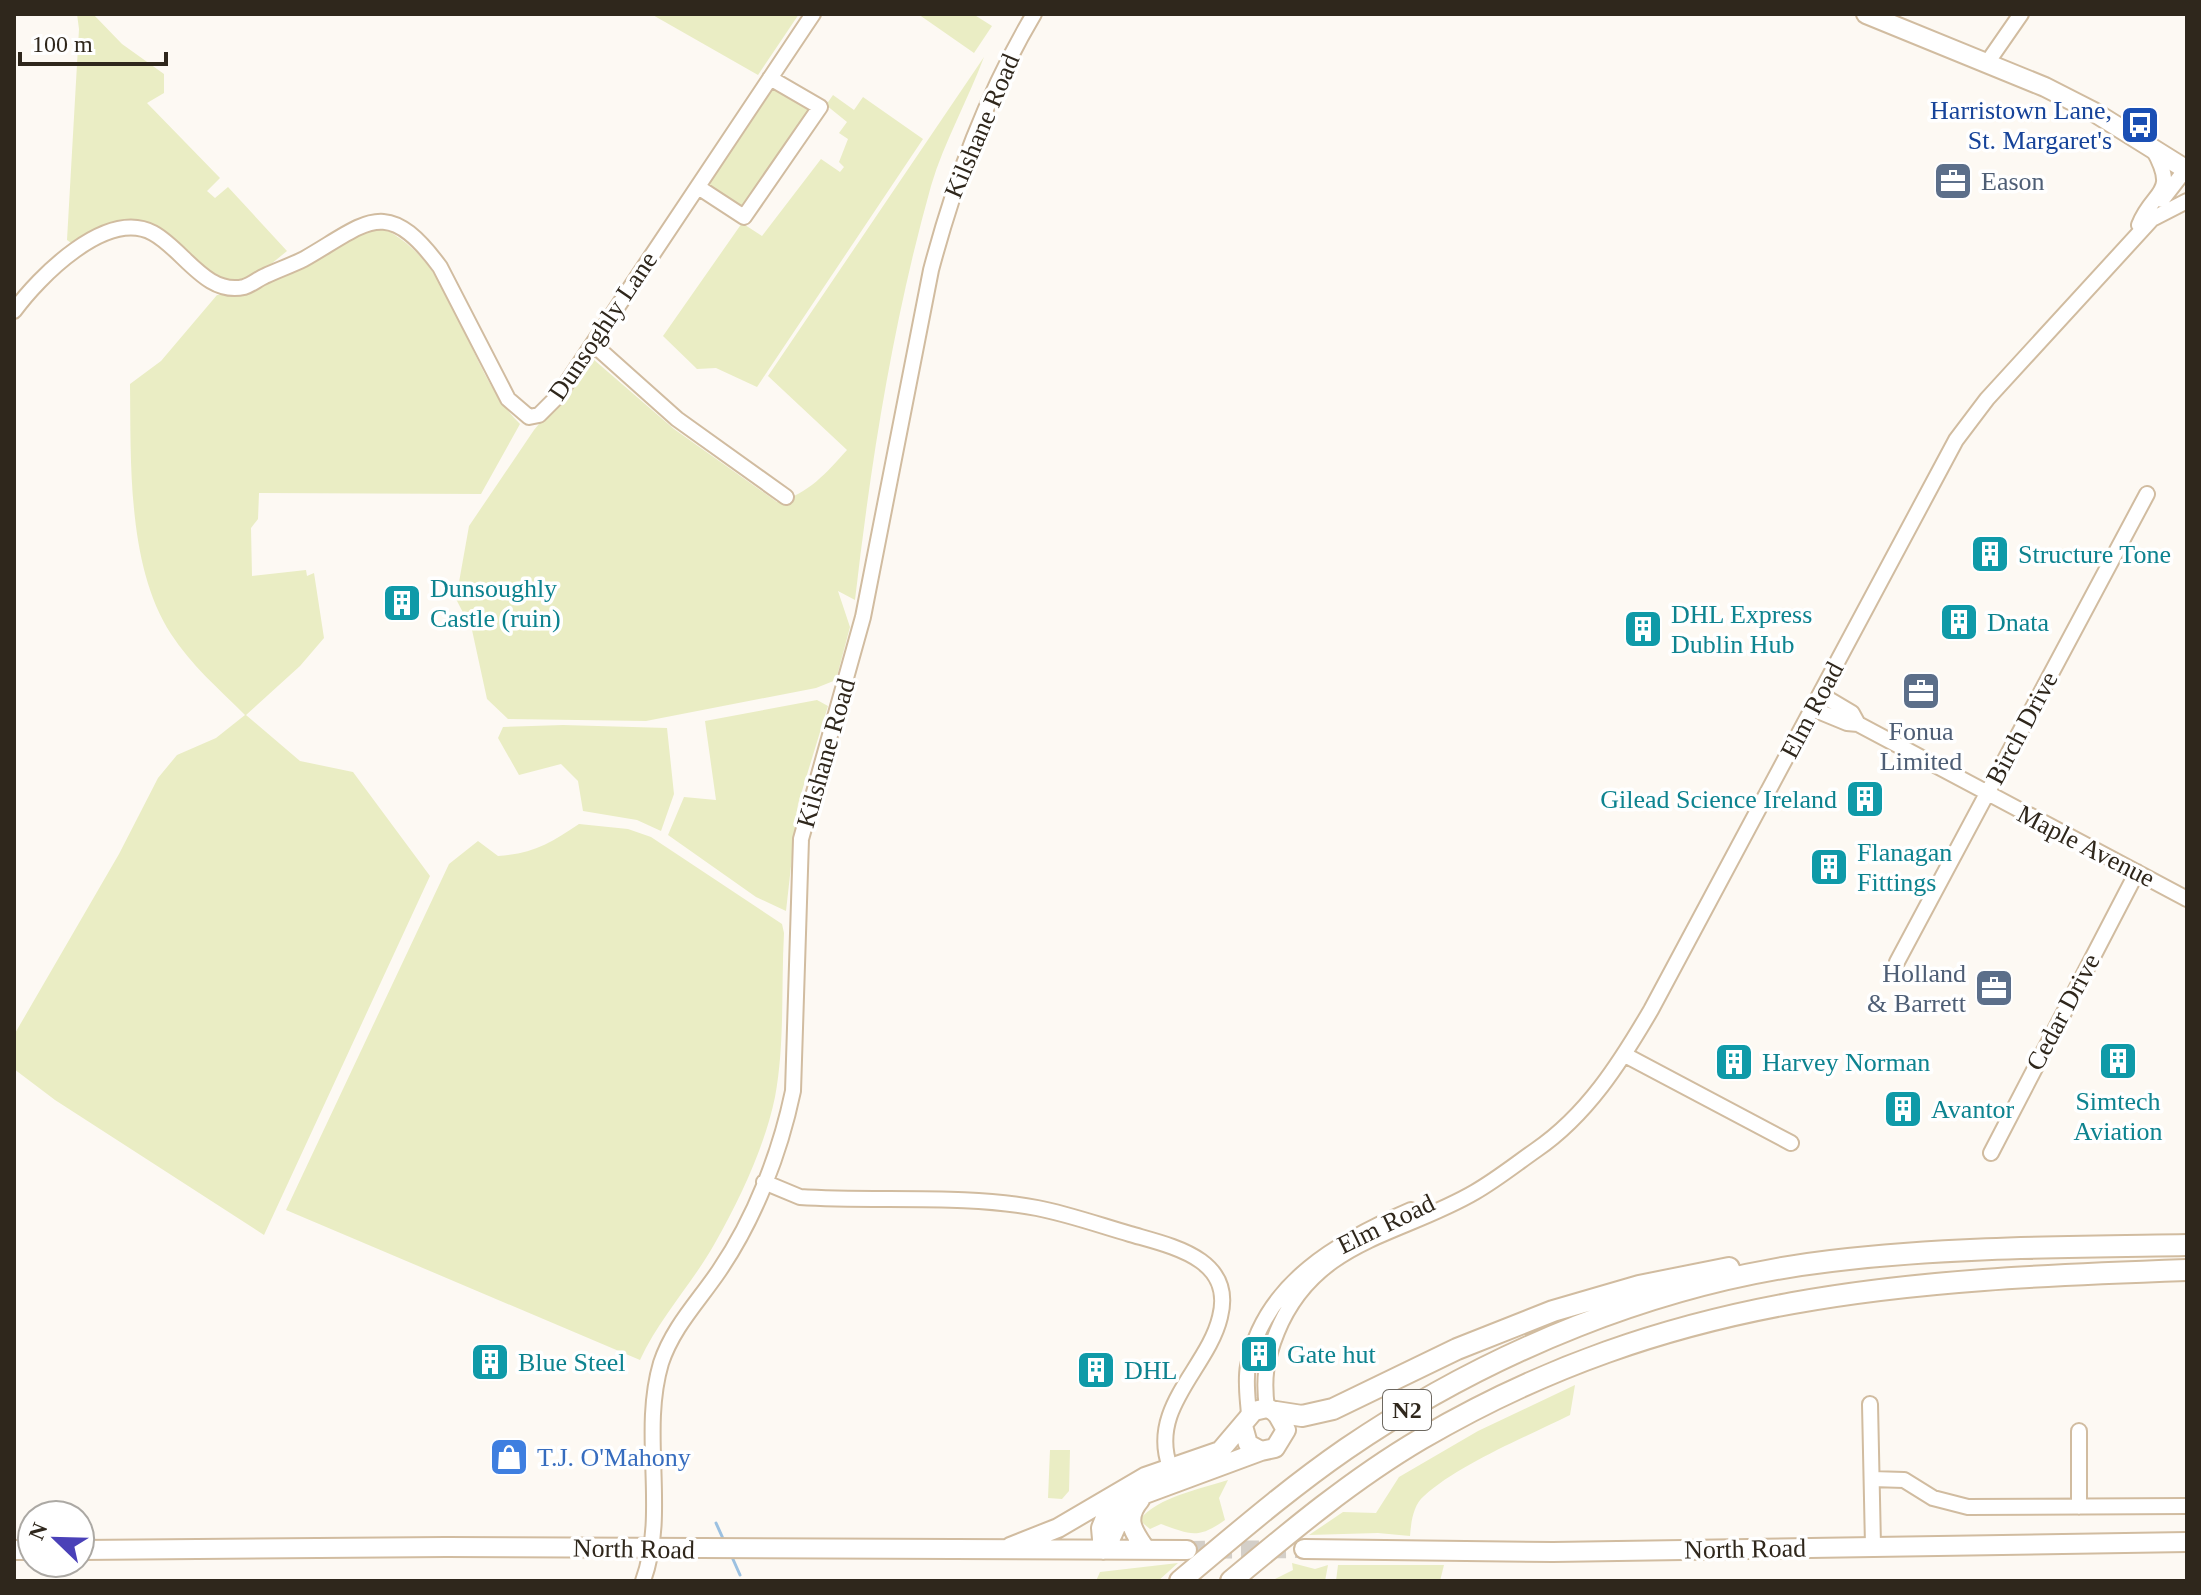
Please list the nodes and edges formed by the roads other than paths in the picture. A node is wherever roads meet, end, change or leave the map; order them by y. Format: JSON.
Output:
{"nodes":[{"id":1,"x":813,"y":14,"type":"edge"},
{"id":2,"x":1034,"y":14,"type":"edge"},
{"id":3,"x":1866,"y":14,"type":"edge"},
{"id":4,"x":2021,"y":14,"type":"edge"},
{"id":5,"x":1987,"y":63,"type":"junction"},
{"id":6,"x":770,"y":78,"type":"junction"},
{"id":7,"x":2153,"y":149,"type":"junction"},
{"id":8,"x":2187,"y":170,"type":"edge"},
{"id":9,"x":698,"y":187,"type":"junction"},
{"id":10,"x":2187,"y":187,"type":"edge"},
{"id":11,"x":2183,"y":201,"type":"edge"},
{"id":12,"x":2152,"y":219,"type":"junction"},
{"id":13,"x":2136,"y":237,"type":"junction"},
{"id":14,"x":14,"y":311,"type":"edge"},
{"id":15,"x":593,"y":344,"type":"junction"},
{"id":16,"x":2147,"y":494,"type":"dead end"},
{"id":17,"x":786,"y":497,"type":"dead end"},
{"id":18,"x":1820,"y":694,"type":"junction"},
{"id":19,"x":1813,"y":709,"type":"junction"},
{"id":20,"x":1858,"y":724,"type":"junction"},
{"id":21,"x":1986,"y":794,"type":"junction"},
{"id":22,"x":2137,"y":872,"type":"junction"},
{"id":23,"x":2187,"y":899,"type":"edge"},
{"id":24,"x":1897,"y":962,"type":"dead end"},
{"id":25,"x":1625,"y":1055,"type":"junction"},
{"id":26,"x":1791,"y":1143,"type":"dead end"},
{"id":27,"x":1991,"y":1153,"type":"dead end"},
{"id":28,"x":1490,"y":1179,"type":"junction"},
{"id":29,"x":764,"y":1182,"type":"junction"},
{"id":30,"x":2187,"y":1245,"type":"edge"},
{"id":31,"x":2187,"y":1270,"type":"edge"},
{"id":32,"x":1870,"y":1404,"type":"dead end"},
{"id":33,"x":1272,"y":1410,"type":"junction"},
{"id":34,"x":1246,"y":1421,"type":"junction"},
{"id":35,"x":2079,"y":1431,"type":"dead end"},
{"id":36,"x":1261,"y":1451,"type":"junction"},
{"id":37,"x":1170,"y":1467,"type":"junction"},
{"id":38,"x":1872,"y":1479,"type":"junction"},
{"id":39,"x":1147,"y":1492,"type":"junction"},
{"id":40,"x":1114,"y":1495,"type":"junction"},
{"id":41,"x":2187,"y":1506,"type":"edge"},
{"id":42,"x":2079,"y":1507,"type":"junction"},
{"id":43,"x":2187,"y":1542,"type":"edge"},
{"id":44,"x":1873,"y":1546,"type":"junction"},
{"id":45,"x":1304,"y":1549,"type":"tunnel mouth"},
{"id":46,"x":96,"y":1550,"type":"edge"},
{"id":47,"x":650,"y":1550,"type":"junction"},
{"id":48,"x":1003,"y":1550,"type":"junction"},
{"id":49,"x":1103,"y":1550,"type":"junction"},
{"id":50,"x":1146,"y":1550,"type":"junction"},
{"id":51,"x":1187,"y":1550,"type":"tunnel mouth"},
{"id":52,"x":643,"y":1581,"type":"edge"},
{"id":53,"x":1180,"y":1581,"type":"edge"},
{"id":54,"x":1231,"y":1581,"type":"edge"}],
"edges":[{"from":1,"to":6,"type":"street","name":"Dunsoghly Lane"},
{"from":2,"to":29,"type":"street","name":"Kilshane Road"},
{"from":3,"to":5,"type":"main road"},
{"from":4,"to":5,"type":"street"},
{"from":5,"to":7,"type":"main road"},
{"from":6,"to":9,"type":"street","name":"Dunsoghly Lane"},
{"from":6,"to":9,"type":"street"},
{"from":7,"to":8,"type":"main road"},
{"from":7,"to":13,"type":"street","name":"Elm Road"},
{"from":8,"to":12,"type":"street","name":"Elm Road"},
{"from":9,"to":15,"type":"street","name":"Dunsoghly Lane"},
{"from":10,"to":11,"type":"street","name":"Elm Road"},
{"from":11,"to":12,"type":"street","name":"Elm Road"},
{"from":12,"to":13,"type":"street","name":"Elm Road"},
{"from":13,"to":18,"type":"street","name":"Elm Road"},
{"from":14,"to":15,"type":"street","name":"Dunsoghly Lane"},
{"from":15,"to":17,"type":"street"},
{"from":16,"to":21,"type":"street","name":"Birch Drive"},
{"from":18,"to":19,"type":"street","name":"Elm Road"},
{"from":18,"to":20,"type":"street","name":"Maple Avenue"},
{"from":19,"to":20,"type":"street","name":"Maple Avenue"},
{"from":19,"to":25,"type":"street","name":"Elm Road"},
{"from":20,"to":21,"type":"street","name":"Maple Avenue"},
{"from":21,"to":22,"type":"street","name":"Maple Avenue"},
{"from":21,"to":24,"type":"street","name":"Birch Drive"},
{"from":22,"to":23,"type":"street","name":"Maple Avenue"},
{"from":22,"to":27,"type":"street","name":"Cedar Drive"},
{"from":25,"to":26,"type":"street"},
{"from":25,"to":28,"type":"street","name":"Elm Road"},
{"from":28,"to":33,"type":"street","name":"Elm Road"},
{"from":28,"to":34,"type":"street","name":"Elm Road"},
{"from":29,"to":37,"type":"street"},
{"from":29,"to":47,"type":"street","name":"Kilshane Road"},
{"from":30,"to":33,"type":"highway"},
{"from":30,"to":53,"type":"highway","number":"N2"},
{"from":31,"to":54,"type":"highway","number":"N2"},
{"from":32,"to":38,"type":"street"},
{"from":33,"to":34,"type":"main road"},
{"from":33,"to":36,"type":"main road"},
{"from":34,"to":36,"type":"main road"},
{"from":34,"to":37,"type":"main road"},
{"from":35,"to":42,"type":"street"},
{"from":36,"to":39,"type":"main road"},
{"from":37,"to":40,"type":"main road"},
{"from":38,"to":42,"type":"street"},
{"from":38,"to":44,"type":"street"},
{"from":39,"to":49,"type":"main road"},
{"from":39,"to":50,"type":"main road"},
{"from":40,"to":48,"type":"main road"},
{"from":40,"to":49,"type":"main road"},
{"from":41,"to":42,"type":"street"},
{"from":43,"to":44,"type":"main road","name":"North Road"},
{"from":44,"to":45,"type":"main road","name":"North Road"},
{"from":46,"to":47,"type":"main road","name":"North Road"},
{"from":47,"to":48,"type":"main road","name":"North Road"},
{"from":47,"to":52,"type":"street","name":"Kilshane Road"},
{"from":48,"to":49,"type":"main road","name":"North Road"},
{"from":49,"to":50,"type":"main road","name":"North Road"},
{"from":50,"to":51,"type":"main road","name":"North Road"}]}
